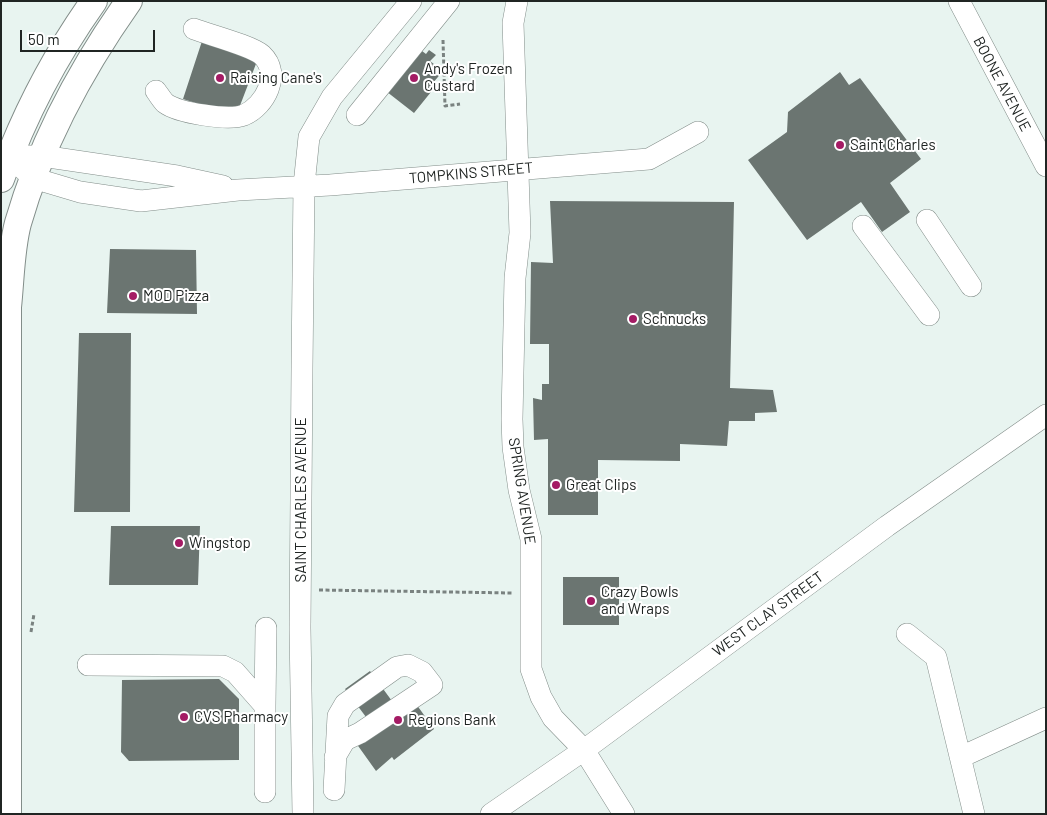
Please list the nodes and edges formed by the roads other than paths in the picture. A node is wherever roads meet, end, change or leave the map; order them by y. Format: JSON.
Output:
{"nodes":[{"id":1,"x":94,"y":1,"type":"edge"},
{"id":2,"x":129,"y":1,"type":"edge"},
{"id":3,"x":411,"y":1,"type":"edge"},
{"id":4,"x":449,"y":1,"type":"edge"},
{"id":5,"x":504,"y":1,"type":"edge"},
{"id":6,"x":517,"y":1,"type":"edge"},
{"id":7,"x":959,"y":1,"type":"edge"},
{"id":8,"x":506,"y":27,"type":"dead end"},
{"id":9,"x":194,"y":29,"type":"dead end"},
{"id":10,"x":156,"y":91,"type":"dead end"},
{"id":11,"x":357,"y":115,"type":"dead end"},
{"id":12,"x":698,"y":132,"type":"dead end"},
{"id":13,"x":4,"y":163,"type":"edge"},
{"id":14,"x":1046,"y":166,"type":"edge"},
{"id":15,"x":37,"y":167,"type":"junction"},
{"id":16,"x":516,"y":169,"type":"junction"},
{"id":17,"x":304,"y":185,"type":"junction"},
{"id":18,"x":238,"y":190,"type":"junction"},
{"id":19,"x":927,"y":220,"type":"dead end"},
{"id":20,"x":863,"y":226,"type":"dead end"},
{"id":21,"x":972,"y":286,"type":"dead end"},
{"id":22,"x":929,"y":315,"type":"dead end"},
{"id":23,"x":1046,"y":415,"type":"edge"},
{"id":24,"x":266,"y":628,"type":"dead end"},
{"id":25,"x":907,"y":634,"type":"dead end"},
{"id":26,"x":88,"y":665,"type":"dead end"},
{"id":27,"x":266,"y":706,"type":"junction"},
{"id":28,"x":1046,"y":718,"type":"edge"},
{"id":29,"x":336,"y":749,"type":"junction"},
{"id":30,"x":584,"y":750,"type":"junction"},
{"id":31,"x":961,"y":757,"type":"junction"},
{"id":32,"x":334,"y":790,"type":"dead end"},
{"id":33,"x":265,"y":792,"type":"dead end"},
{"id":34,"x":8,"y":814,"type":"edge"},
{"id":35,"x":302,"y":814,"type":"edge"},
{"id":36,"x":491,"y":814,"type":"edge"},
{"id":37,"x":624,"y":814,"type":"edge"},
{"id":38,"x":974,"y":814,"type":"edge"}],
"edges":[{"from":1,"to":13,"type":"main road"},
{"from":2,"to":15,"type":"main road"},
{"from":3,"to":17,"type":"street","name":"SAINT CHARLES AVENUE"},
{"from":4,"to":11,"type":"street"},
{"from":5,"to":8,"type":"street"},
{"from":6,"to":16,"type":"street","name":"SPRING AVENUE"},
{"from":7,"to":14,"type":"street","name":"BOONE AVENUE"},
{"from":9,"to":10,"type":"street"},
{"from":12,"to":16,"type":"street","name":"TOMPKINS STREET"},
{"from":13,"to":15,"type":"street","name":"TOMPKINS STREET"},
{"from":15,"to":18,"type":"street","name":"TOMPKINS STREET"},
{"from":15,"to":18,"type":"street","name":"TOMPKINS STREET"},
{"from":15,"to":34,"type":"main road"},
{"from":16,"to":17,"type":"street","name":"TOMPKINS STREET"},
{"from":16,"to":30,"type":"street","name":"SPRING AVENUE"},
{"from":17,"to":18,"type":"street","name":"TOMPKINS STREET"},
{"from":17,"to":35,"type":"street","name":"SAINT CHARLES AVENUE"},
{"from":19,"to":21,"type":"street"},
{"from":20,"to":22,"type":"street"},
{"from":23,"to":30,"type":"street","name":"WEST CLAY STREET"},
{"from":24,"to":27,"type":"street"},
{"from":25,"to":31,"type":"street"},
{"from":26,"to":27,"type":"street"},
{"from":27,"to":33,"type":"street"},
{"from":28,"to":31,"type":"street"},
{"from":29,"to":29,"type":"street"},
{"from":29,"to":32,"type":"street"},
{"from":30,"to":36,"type":"street","name":"WEST CLAY STREET"},
{"from":30,"to":37,"type":"street","name":"SPRING AVENUE"},
{"from":31,"to":38,"type":"street"}]}
